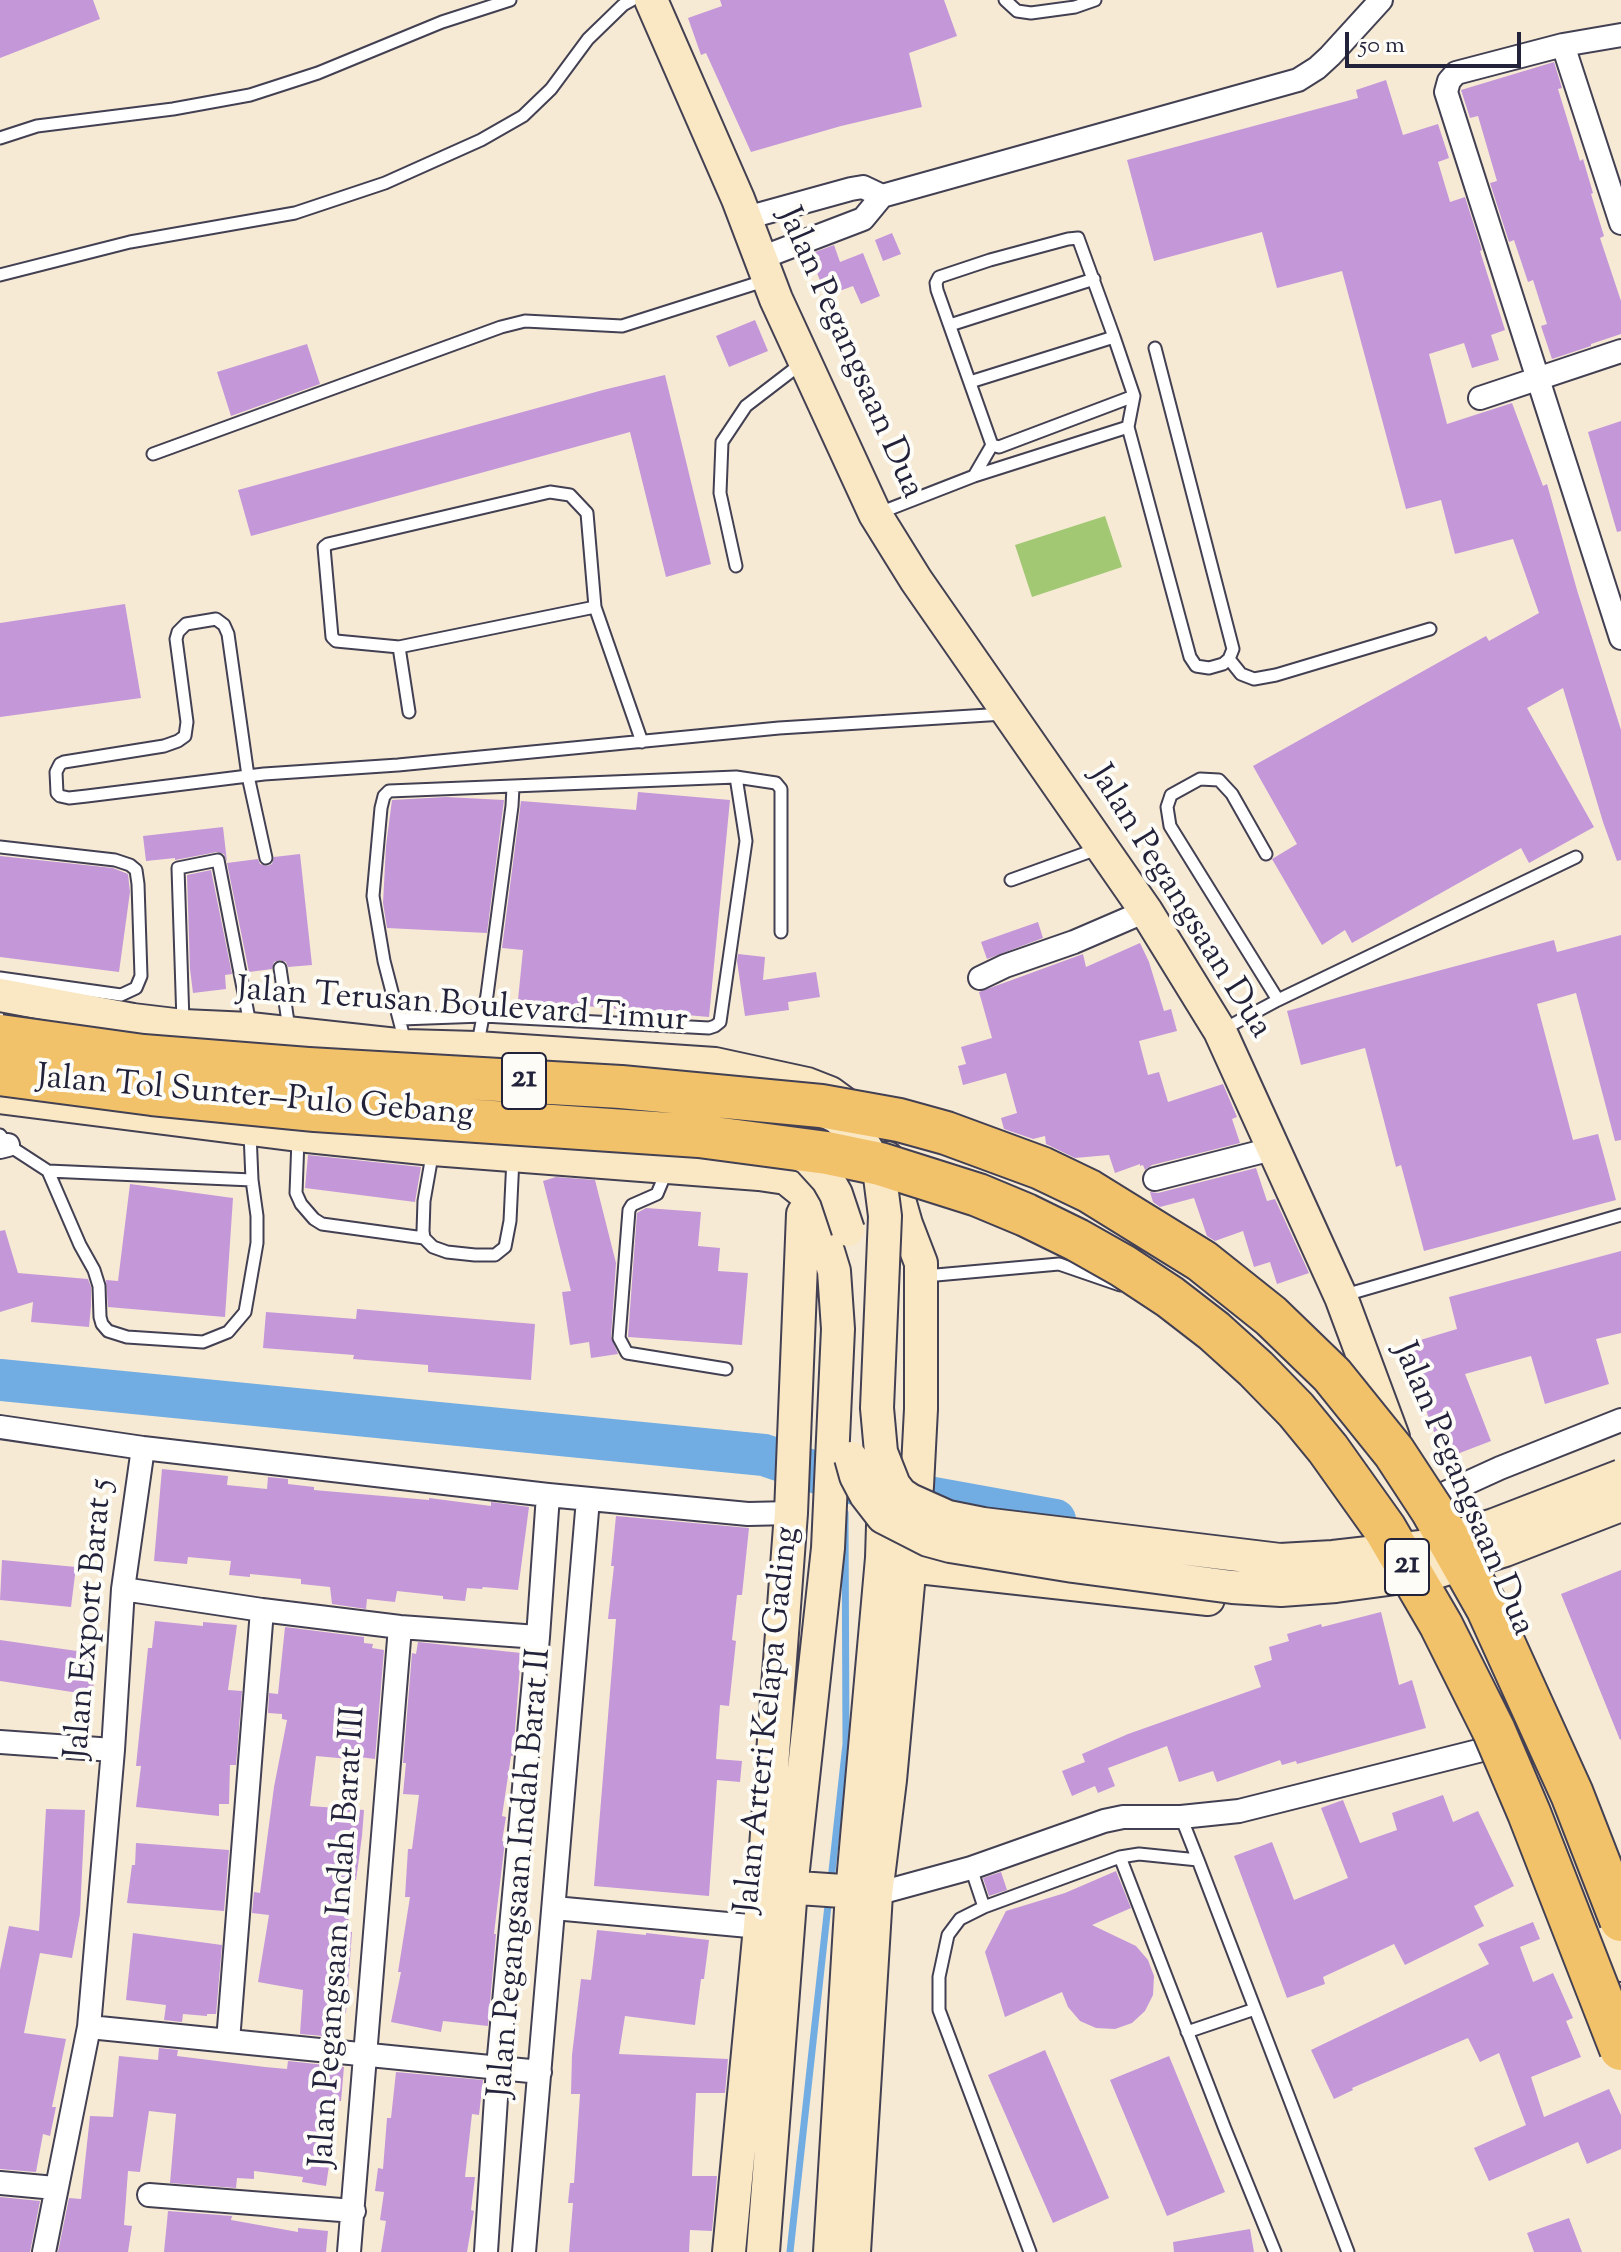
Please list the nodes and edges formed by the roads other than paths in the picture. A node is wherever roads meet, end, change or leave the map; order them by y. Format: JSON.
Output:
{"nodes":[{"id":1,"x":510,"y":0,"type":"edge"},
{"id":2,"x":632,"y":0,"type":"edge"},
{"id":3,"x":651,"y":0,"type":"edge"},
{"id":4,"x":1005,"y":0,"type":"edge"},
{"id":5,"x":1095,"y":0,"type":"edge"},
{"id":6,"x":1374,"y":6,"type":"edge"},
{"id":7,"x":1621,"y":35,"type":"edge"},
{"id":8,"x":1563,"y":45,"type":"junction"},
{"id":9,"x":0,"y":138,"type":"edge"},
{"id":10,"x":882,"y":196,"type":"junction"},
{"id":11,"x":742,"y":208,"type":"junction"},
{"id":12,"x":1620,"y":215,"type":"edge"},
{"id":13,"x":764,"y":269,"type":"junction"},
{"id":14,"x":0,"y":275,"type":"edge"},
{"id":15,"x":1094,"y":279,"type":"junction"},
{"id":16,"x":950,"y":325,"type":"junction"},
{"id":17,"x":1114,"y":337,"type":"junction"},
{"id":18,"x":1155,"y":348,"type":"dead end"},
{"id":19,"x":1621,"y":351,"type":"edge"},
{"id":20,"x":805,"y":361,"type":"junction"},
{"id":21,"x":1537,"y":378,"type":"junction"},
{"id":22,"x":970,"y":382,"type":"junction"},
{"id":23,"x":1134,"y":396,"type":"junction"},
{"id":24,"x":1480,"y":398,"type":"dead end"},
{"id":25,"x":1128,"y":427,"type":"junction"},
{"id":26,"x":992,"y":445,"type":"junction"},
{"id":27,"x":153,"y":454,"type":"dead end"},
{"id":28,"x":974,"y":476,"type":"junction"},
{"id":29,"x":875,"y":514,"type":"junction"},
{"id":30,"x":736,"y":566,"type":"dead end"},
{"id":31,"x":595,"y":607,"type":"junction"},
{"id":32,"x":1430,"y":629,"type":"dead end"},
{"id":33,"x":1621,"y":638,"type":"edge"},
{"id":34,"x":399,"y":647,"type":"junction"},
{"id":35,"x":1229,"y":659,"type":"junction"},
{"id":36,"x":409,"y":712,"type":"dead end"},
{"id":37,"x":1010,"y":714,"type":"junction"},
{"id":38,"x":642,"y":742,"type":"junction"},
{"id":39,"x":248,"y":776,"type":"junction"},
{"id":40,"x":736,"y":777,"type":"junction"},
{"id":41,"x":513,"y":787,"type":"junction"},
{"id":42,"x":0,"y":847,"type":"edge"},
{"id":43,"x":1102,"y":847,"type":"junction"},
{"id":44,"x":1266,"y":854,"type":"dead end"},
{"id":45,"x":1576,"y":857,"type":"dead end"},
{"id":46,"x":266,"y":858,"type":"dead end"},
{"id":47,"x":1011,"y":880,"type":"dead end"},
{"id":48,"x":1146,"y":911,"type":"junction"},
{"id":49,"x":781,"y":932,"type":"dead end"},
{"id":50,"x":280,"y":968,"type":"dead end"},
{"id":51,"x":0,"y":978,"type":"edge"},
{"id":52,"x":980,"y":978,"type":"dead end"},
{"id":53,"x":0,"y":995,"type":"edge"},
{"id":54,"x":1278,"y":1000,"type":"junction"},
{"id":55,"x":483,"y":1016,"type":"junction"},
{"id":56,"x":0,"y":1023,"type":"edge"},
{"id":57,"x":183,"y":1026,"type":"junction"},
{"id":58,"x":250,"y":1029,"type":"junction"},
{"id":59,"x":1220,"y":1031,"type":"junction"},
{"id":60,"x":403,"y":1032,"type":"junction"},
{"id":61,"x":287,"y":1033,"type":"junction"},
{"id":62,"x":0,"y":1036,"type":"edge"},
{"id":63,"x":477,"y":1048,"type":"junction"},
{"id":64,"x":598,"y":1056,"type":"junction"},
{"id":65,"x":0,"y":1073,"type":"edge"},
{"id":66,"x":0,"y":1097,"type":"edge"},
{"id":67,"x":250,"y":1129,"type":"junction"},
{"id":68,"x":298,"y":1135,"type":"junction"},
{"id":69,"x":3,"y":1142,"type":"edge"},
{"id":70,"x":433,"y":1149,"type":"junction"},
{"id":71,"x":1272,"y":1149,"type":"junction"},
{"id":72,"x":514,"y":1155,"type":"junction"},
{"id":73,"x":887,"y":1156,"type":"junction"},
{"id":74,"x":591,"y":1162,"type":"junction"},
{"id":75,"x":669,"y":1166,"type":"junction"},
{"id":76,"x":48,"y":1171,"type":"junction"},
{"id":77,"x":1155,"y":1179,"type":"dead end"},
{"id":78,"x":252,"y":1180,"type":"junction"},
{"id":79,"x":812,"y":1199,"type":"junction"},
{"id":80,"x":1621,"y":1215,"type":"edge"},
{"id":81,"x":906,"y":1224,"type":"junction"},
{"id":82,"x":424,"y":1238,"type":"junction"},
{"id":83,"x":1183,"y":1242,"type":"dead end"},
{"id":84,"x":1173,"y":1252,"type":"dead end"},
{"id":85,"x":1153,"y":1271,"type":"dead end"},
{"id":86,"x":921,"y":1276,"type":"junction"},
{"id":87,"x":1341,"y":1297,"type":"junction"},
{"id":88,"x":1160,"y":1306,"type":"dead end"},
{"id":89,"x":1187,"y":1322,"type":"dead end"},
{"id":90,"x":726,"y":1369,"type":"dead end"},
{"id":91,"x":1621,"y":1420,"type":"edge"},
{"id":92,"x":0,"y":1427,"type":"edge"},
{"id":93,"x":143,"y":1448,"type":"junction"},
{"id":94,"x":1621,"y":1476,"type":"edge"},
{"id":95,"x":548,"y":1495,"type":"junction"},
{"id":96,"x":588,"y":1499,"type":"junction"},
{"id":97,"x":792,"y":1505,"type":"junction"},
{"id":98,"x":1621,"y":1505,"type":"edge"},
{"id":99,"x":1428,"y":1519,"type":"junction"},
{"id":100,"x":1621,"y":1519,"type":"edge"},
{"id":101,"x":900,"y":1560,"type":"junction"},
{"id":102,"x":1459,"y":1581,"type":"junction"},
{"id":103,"x":123,"y":1589,"type":"junction"},
{"id":104,"x":262,"y":1610,"type":"junction"},
{"id":105,"x":400,"y":1627,"type":"junction"},
{"id":106,"x":538,"y":1637,"type":"junction"},
{"id":107,"x":1525,"y":1740,"type":"junction"},
{"id":108,"x":0,"y":1742,"type":"edge"},
{"id":109,"x":113,"y":1750,"type":"junction"},
{"id":110,"x":1181,"y":1817,"type":"junction"},
{"id":111,"x":1120,"y":1857,"type":"junction"},
{"id":112,"x":1198,"y":1860,"type":"junction"},
{"id":113,"x":971,"y":1868,"type":"junction"},
{"id":114,"x":777,"y":1887,"type":"junction"},
{"id":115,"x":849,"y":1892,"type":"junction"},
{"id":116,"x":984,"y":1907,"type":"junction"},
{"id":117,"x":554,"y":1908,"type":"junction"},
{"id":118,"x":1621,"y":1920,"type":"edge"},
{"id":119,"x":760,"y":1927,"type":"junction"},
{"id":120,"x":1621,"y":1965,"type":"edge"},
{"id":121,"x":1255,"y":2009,"type":"junction"},
{"id":122,"x":89,"y":2027,"type":"junction"},
{"id":123,"x":1187,"y":2032,"type":"junction"},
{"id":124,"x":228,"y":2041,"type":"junction"},
{"id":125,"x":1621,"y":2049,"type":"edge"},
{"id":126,"x":365,"y":2055,"type":"junction"},
{"id":127,"x":501,"y":2068,"type":"junction"},
{"id":128,"x":537,"y":2072,"type":"junction"},
{"id":129,"x":0,"y":2183,"type":"edge"},
{"id":130,"x":55,"y":2188,"type":"junction"},
{"id":131,"x":149,"y":2195,"type":"dead end"},
{"id":132,"x":354,"y":2211,"type":"junction"},
{"id":133,"x":44,"y":2252,"type":"edge"},
{"id":134,"x":349,"y":2252,"type":"edge"},
{"id":135,"x":486,"y":2252,"type":"edge"},
{"id":136,"x":524,"y":2252,"type":"edge"},
{"id":137,"x":729,"y":2252,"type":"edge"},
{"id":138,"x":763,"y":2252,"type":"edge"},
{"id":139,"x":830,"y":2252,"type":"edge"},
{"id":140,"x":854,"y":2252,"type":"edge"},
{"id":141,"x":1030,"y":2252,"type":"edge"},
{"id":142,"x":1275,"y":2252,"type":"edge"},
{"id":143,"x":1348,"y":2252,"type":"edge"}],
"edges":[{"from":1,"to":9,"type":"lane"},
{"from":2,"to":14,"type":"lane"},
{"from":3,"to":11,"type":"street","name":"Jalan Pegangsaan Dua"},
{"from":4,"to":5,"type":"lane"},
{"from":6,"to":10,"type":"street"},
{"from":7,"to":8,"type":"street"},
{"from":8,"to":12,"type":"street"},
{"from":8,"to":21,"type":"street"},
{"from":10,"to":11,"type":"street"},
{"from":10,"to":13,"type":"street"},
{"from":11,"to":13,"type":"street","name":"Jalan Pegangsaan Dua"},
{"from":13,"to":20,"type":"street","name":"Jalan Pegangsaan Dua"},
{"from":13,"to":27,"type":"lane"},
{"from":15,"to":16,"type":"lane"},
{"from":15,"to":16,"type":"lane"},
{"from":15,"to":17,"type":"lane"},
{"from":16,"to":22,"type":"lane"},
{"from":17,"to":22,"type":"lane"},
{"from":17,"to":23,"type":"lane"},
{"from":18,"to":35,"type":"lane"},
{"from":19,"to":21,"type":"street"},
{"from":20,"to":29,"type":"street","name":"Jalan Pegangsaan Dua"},
{"from":20,"to":30,"type":"lane"},
{"from":21,"to":24,"type":"street"},
{"from":21,"to":33,"type":"street"},
{"from":22,"to":26,"type":"lane"},
{"from":23,"to":25,"type":"lane"},
{"from":23,"to":26,"type":"lane"},
{"from":25,"to":28,"type":"lane"},
{"from":25,"to":35,"type":"lane"},
{"from":26,"to":28,"type":"lane"},
{"from":28,"to":29,"type":"lane"},
{"from":29,"to":37,"type":"street","name":"Jalan Pegangsaan Dua"},
{"from":31,"to":34,"type":"lane"},
{"from":31,"to":34,"type":"lane"},
{"from":31,"to":38,"type":"lane"},
{"from":32,"to":35,"type":"lane"},
{"from":34,"to":36,"type":"lane"},
{"from":37,"to":38,"type":"lane"},
{"from":37,"to":43,"type":"street","name":"Jalan Pegangsaan Dua"},
{"from":38,"to":39,"type":"lane"},
{"from":39,"to":39,"type":"lane"},
{"from":39,"to":46,"type":"lane"},
{"from":40,"to":41,"type":"lane"},
{"from":40,"to":49,"type":"lane"},
{"from":40,"to":55,"type":"lane"},
{"from":41,"to":55,"type":"lane"},
{"from":41,"to":60,"type":"lane"},
{"from":42,"to":51,"type":"lane"},
{"from":43,"to":47,"type":"lane"},
{"from":43,"to":48,"type":"street","name":"Jalan Pegangsaan Dua"},
{"from":44,"to":54,"type":"lane"},
{"from":45,"to":54,"type":"lane"},
{"from":48,"to":52,"type":"street"},
{"from":48,"to":59,"type":"street","name":"Jalan Pegangsaan Dua"},
{"from":50,"to":61,"type":"lane"},
{"from":53,"to":57,"type":"street","name":"Jalan Terusan Boulevard Timur"},
{"from":54,"to":59,"type":"lane"},
{"from":55,"to":60,"type":"lane"},
{"from":55,"to":63,"type":"lane"},
{"from":56,"to":94,"type":"street","bridge":true},
{"from":57,"to":58,"type":"street","name":"Jalan Terusan Boulevard Timur"},
{"from":57,"to":58,"type":"lane"},
{"from":58,"to":61,"type":"street","name":"Jalan Terusan Boulevard Timur"},
{"from":59,"to":71,"type":"street","name":"Jalan Pegangsaan Dua"},
{"from":60,"to":61,"type":"street","name":"Jalan Terusan Boulevard Timur"},
{"from":60,"to":63,"type":"street","name":"Jalan Terusan Boulevard Timur"},
{"from":62,"to":118,"type":"highway","name":"Jalan Tol Sunter–Pulo Gebang","number":"21","bridge":true},
{"from":63,"to":64,"type":"street","name":"Jalan Terusan Boulevard Timur"},
{"from":64,"to":73,"type":"street","name":"Jalan Terusan Boulevard Timur"},
{"from":64,"to":74,"type":"street"},
{"from":65,"to":98,"type":"street","bridge":true},
{"from":65,"to":125,"type":"highway","name":"Jalan Tol Sunter–Pulo Gebang","number":"21","bridge":true},
{"from":66,"to":67,"type":"street"},
{"from":67,"to":68,"type":"street"},
{"from":67,"to":78,"type":"lane"},
{"from":68,"to":70,"type":"street"},
{"from":68,"to":82,"type":"lane"},
{"from":69,"to":76,"type":"lane"},
{"from":70,"to":72,"type":"street"},
{"from":70,"to":82,"type":"lane"},
{"from":71,"to":77,"type":"street"},
{"from":71,"to":87,"type":"street","name":"Jalan Pegangsaan Dua"},
{"from":72,"to":74,"type":"street"},
{"from":72,"to":82,"type":"lane"},
{"from":73,"to":79,"type":"street"},
{"from":73,"to":81,"type":"street"},
{"from":74,"to":75,"type":"street"},
{"from":75,"to":79,"type":"street"},
{"from":75,"to":90,"type":"lane"},
{"from":76,"to":78,"type":"lane"},
{"from":76,"to":78,"type":"lane"},
{"from":79,"to":97,"type":"street","name":"Jalan Arteri Kelapa Gading"},
{"from":79,"to":114,"type":"street","name":"Jalan Arteri Kelapa Gading"},
{"from":80,"to":87,"type":"lane"},
{"from":81,"to":86,"type":"street"},
{"from":81,"to":101,"type":"street","bridge":true},
{"from":83,"to":84,"type":"lane"},
{"from":85,"to":86,"type":"lane"},
{"from":86,"to":101,"type":"street","bridge":true},
{"from":87,"to":99,"type":"street","name":"Jalan Pegangsaan Dua"},
{"from":88,"to":89,"type":"lane"},
{"from":91,"to":99,"type":"street"},
{"from":92,"to":93,"type":"street"},
{"from":93,"to":95,"type":"street","name":"Jalan Export Barat 5"},
{"from":93,"to":103,"type":"street","name":"Jalan Export Barat 5"},
{"from":95,"to":96,"type":"street","name":"Jalan Export Barat 5"},
{"from":95,"to":106,"type":"street","name":"Jalan Pegangsaan Indah Barat II"},
{"from":96,"to":97,"type":"street","name":"Jalan Export Barat 5"},
{"from":96,"to":117,"type":"street","name":"Jalan Pegangsaan Indah Barat II"},
{"from":97,"to":114,"type":"street","name":"Jalan Arteri Kelapa Gading"},
{"from":99,"to":102,"type":"street","name":"Jalan Pegangsaan Dua"},
{"from":100,"to":102,"type":"street"},
{"from":101,"to":102,"type":"street"},
{"from":101,"to":115,"type":"street"},
{"from":102,"to":107,"type":"street","name":"Jalan Pegangsaan Dua"},
{"from":103,"to":104,"type":"street","name":"Jalan Pegangsaan Indah Barat II"},
{"from":103,"to":109,"type":"street","name":"Jalan Export Barat 5"},
{"from":104,"to":105,"type":"street","name":"Jalan Pegangsaan Indah Barat II"},
{"from":104,"to":124,"type":"street"},
{"from":105,"to":106,"type":"street","name":"Jalan Pegangsaan Indah Barat II"},
{"from":105,"to":126,"type":"street","name":"Jalan Pegangsaan Indah Barat III"},
{"from":106,"to":127,"type":"street","name":"Jalan Pegangsaan Indah Barat II"},
{"from":107,"to":110,"type":"street"},
{"from":107,"to":120,"type":"street","name":"Jalan Pegangsaan Dua"},
{"from":108,"to":109,"type":"street"},
{"from":109,"to":122,"type":"street","name":"Jalan Export Barat 5"},
{"from":110,"to":112,"type":"lane"},
{"from":110,"to":113,"type":"street"},
{"from":111,"to":112,"type":"lane"},
{"from":111,"to":116,"type":"lane"},
{"from":111,"to":123,"type":"lane"},
{"from":112,"to":121,"type":"lane"},
{"from":113,"to":115,"type":"street"},
{"from":113,"to":116,"type":"lane"},
{"from":114,"to":115,"type":"street"},
{"from":114,"to":119,"type":"street","name":"Jalan Arteri Kelapa Gading"},
{"from":114,"to":138,"type":"street","name":"Jalan Arteri Kelapa Gading"},
{"from":115,"to":139,"type":"street"},
{"from":115,"to":140,"type":"street"},
{"from":116,"to":141,"type":"lane"},
{"from":117,"to":119,"type":"street"},
{"from":117,"to":128,"type":"street","name":"Jalan Pegangsaan Indah Barat II"},
{"from":119,"to":137,"type":"street","name":"Jalan Arteri Kelapa Gading"},
{"from":121,"to":123,"type":"lane"},
{"from":121,"to":143,"type":"lane"},
{"from":122,"to":124,"type":"street"},
{"from":122,"to":130,"type":"street","name":"Jalan Export Barat 5"},
{"from":123,"to":142,"type":"lane"},
{"from":124,"to":126,"type":"street"},
{"from":126,"to":127,"type":"street"},
{"from":126,"to":132,"type":"street","name":"Jalan Pegangsaan Indah Barat III"},
{"from":127,"to":128,"type":"street"},
{"from":127,"to":135,"type":"street","name":"Jalan Pegangsaan Indah Barat II"},
{"from":128,"to":136,"type":"street","name":"Jalan Pegangsaan Indah Barat II"},
{"from":129,"to":130,"type":"street"},
{"from":130,"to":133,"type":"street","name":"Jalan Export Barat 5"},
{"from":131,"to":132,"type":"street"},
{"from":132,"to":134,"type":"street","name":"Jalan Pegangsaan Indah Barat III"}]}
